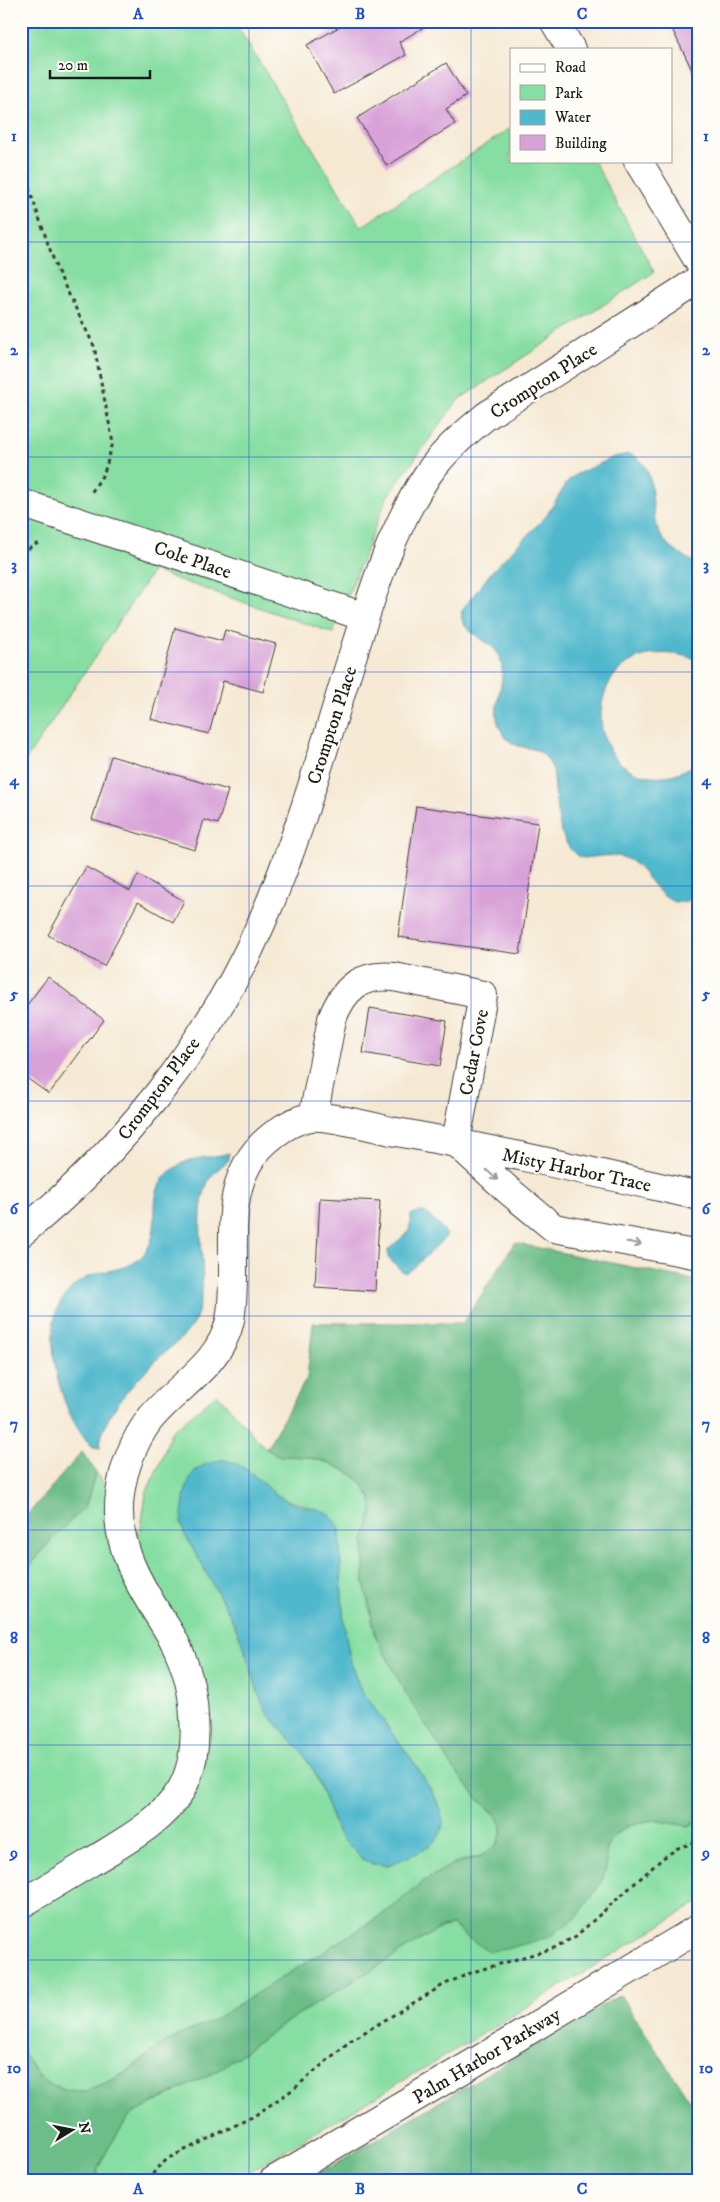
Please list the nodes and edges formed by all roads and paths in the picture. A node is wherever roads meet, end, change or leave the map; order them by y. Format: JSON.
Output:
{"nodes":[{"id":1,"x":554,"y":21,"type":"edge"},
{"id":2,"x":570,"y":48,"type":"edge"},
{"id":3,"x":639,"y":162,"type":"edge"},
{"id":4,"x":21,"y":165,"type":"edge"},
{"id":5,"x":699,"y":262,"type":"edge"},
{"id":6,"x":699,"y":280,"type":"edge"},
{"id":7,"x":21,"y":503,"type":"edge"},
{"id":8,"x":65,"y":516,"type":"junction"},
{"id":9,"x":21,"y":553,"type":"edge"},
{"id":10,"x":365,"y":617,"type":"junction"},
{"id":11,"x":313,"y":1117,"type":"junction"},
{"id":12,"x":456,"y":1142,"type":"junction"},
{"id":13,"x":699,"y":1196,"type":"edge"},
{"id":14,"x":21,"y":1233,"type":"edge"},
{"id":15,"x":699,"y":1255,"type":"edge"},
{"id":16,"x":699,"y":1841,"type":"edge"},
{"id":17,"x":21,"y":1904,"type":"edge"},
{"id":18,"x":699,"y":1928,"type":"edge"},
{"id":19,"x":148,"y":2181,"type":"edge"},
{"id":20,"x":273,"y":2181,"type":"edge"}],
"edges":[{"from":1,"to":2,"type":"street"},
{"from":3,"to":5,"type":"street"},
{"from":4,"to":8,"type":"path"},
{"from":6,"to":10,"type":"street","name":"Crompton Place"},
{"from":7,"to":8,"type":"street","name":"Cole Place"},
{"from":8,"to":9,"type":"path"},
{"from":8,"to":10,"type":"street","name":"Cole Place"},
{"from":10,"to":14,"type":"street","name":"Crompton Place"},
{"from":11,"to":12,"type":"street","name":"Misty Harbor Trace"},
{"from":11,"to":12,"type":"street","name":"Cedar Cove"},
{"from":11,"to":17,"type":"street"},
{"from":12,"to":13,"type":"street","name":"Misty Harbor Trace"},
{"from":12,"to":15,"type":"street","name":"Misty Harbor Trace","one_way":true},
{"from":16,"to":19,"type":"path"},
{"from":18,"to":20,"type":"street","name":"Palm Harbor Parkway"}]}
